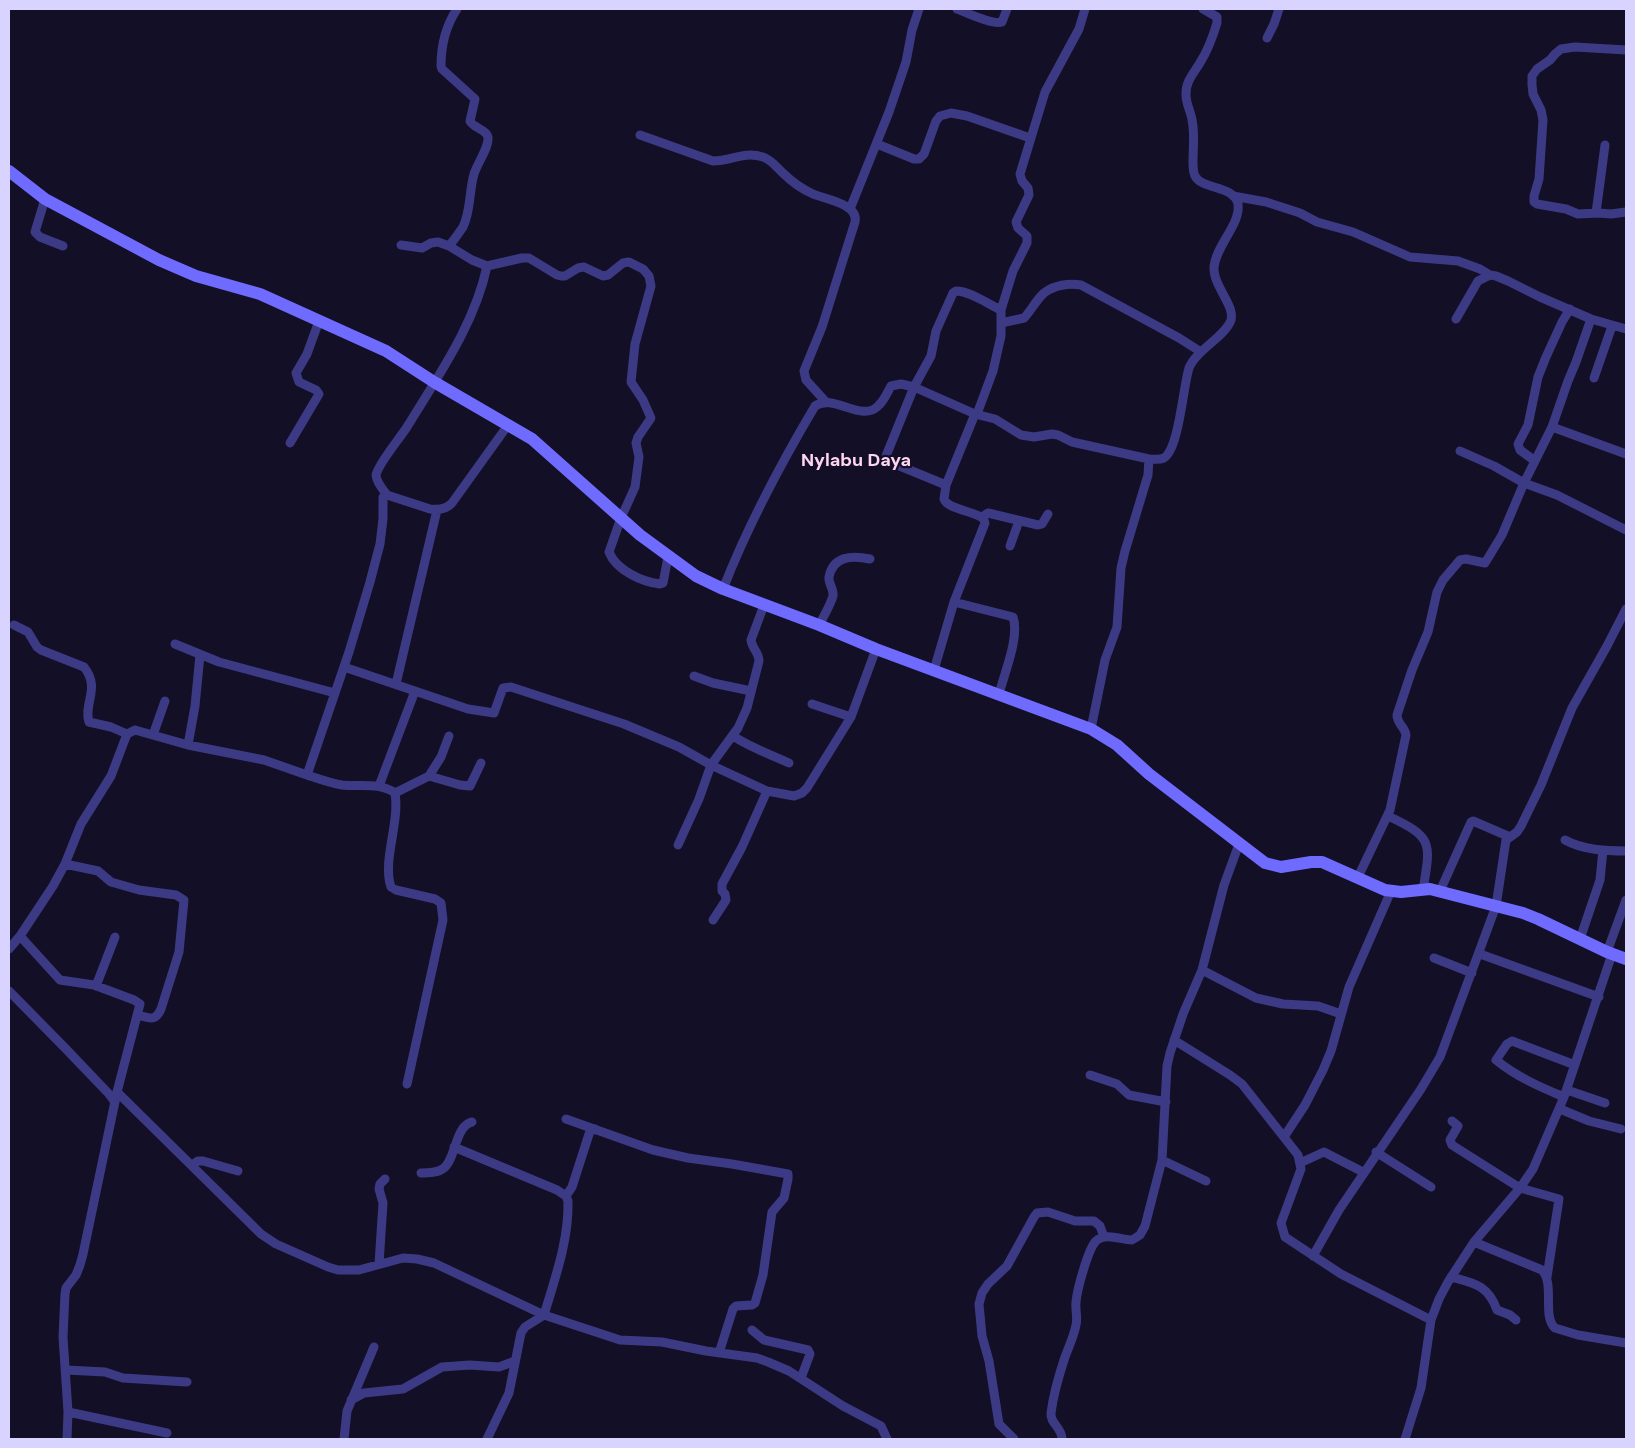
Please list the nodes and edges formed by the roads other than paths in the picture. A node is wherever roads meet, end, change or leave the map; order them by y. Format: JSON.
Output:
{"nodes":[{"id":1,"x":457,"y":9,"type":"edge"},
{"id":2,"x":919,"y":9,"type":"edge"},
{"id":3,"x":957,"y":9,"type":"edge"},
{"id":4,"x":1008,"y":9,"type":"edge"},
{"id":5,"x":1085,"y":9,"type":"edge"},
{"id":6,"x":1203,"y":9,"type":"edge"},
{"id":7,"x":1279,"y":9,"type":"edge"},
{"id":8,"x":1219,"y":13,"type":"edge"},
{"id":9,"x":1267,"y":38,"type":"dead end"},
{"id":10,"x":1626,"y":50,"type":"edge"},
{"id":11,"x":640,"y":135,"type":"dead end"},
{"id":12,"x":1030,"y":138,"type":"junction"},
{"id":13,"x":877,"y":144,"type":"junction"},
{"id":14,"x":1605,"y":145,"type":"dead end"},
{"id":15,"x":9,"y":171,"type":"edge"},
{"id":16,"x":1233,"y":196,"type":"junction"},
{"id":17,"x":45,"y":198,"type":"junction"},
{"id":18,"x":850,"y":209,"type":"junction"},
{"id":19,"x":1626,"y":212,"type":"edge"},
{"id":20,"x":1596,"y":213,"type":"junction"},
{"id":21,"x":401,"y":245,"type":"dead end"},
{"id":22,"x":63,"y":246,"type":"dead end"},
{"id":23,"x":449,"y":246,"type":"junction"},
{"id":24,"x":487,"y":266,"type":"junction"},
{"id":25,"x":1490,"y":275,"type":"junction"},
{"id":26,"x":1570,"y":309,"type":"junction"},
{"id":27,"x":1001,"y":310,"type":"junction"},
{"id":28,"x":1456,"y":319,"type":"dead end"},
{"id":29,"x":1591,"y":319,"type":"junction"},
{"id":30,"x":319,"y":321,"type":"junction"},
{"id":31,"x":1001,"y":323,"type":"junction"},
{"id":32,"x":1612,"y":326,"type":"junction"},
{"id":33,"x":1626,"y":329,"type":"edge"},
{"id":34,"x":1201,"y":352,"type":"junction"},
{"id":35,"x":1594,"y":378,"type":"dead end"},
{"id":36,"x":434,"y":382,"type":"junction"},
{"id":37,"x":914,"y":387,"type":"junction"},
{"id":38,"x":826,"y":402,"type":"junction"},
{"id":39,"x":976,"y":414,"type":"junction"},
{"id":40,"x":508,"y":425,"type":"junction"},
{"id":41,"x":1552,"y":428,"type":"junction"},
{"id":42,"x":290,"y":443,"type":"dead end"},
{"id":43,"x":1460,"y":451,"type":"dead end"},
{"id":44,"x":1626,"y":454,"type":"edge"},
{"id":45,"x":1149,"y":459,"type":"junction"},
{"id":46,"x":1535,"y":461,"type":"junction"},
{"id":47,"x":1524,"y":483,"type":"junction"},
{"id":48,"x":946,"y":485,"type":"junction"},
{"id":49,"x":387,"y":495,"type":"junction"},
{"id":50,"x":437,"y":510,"type":"junction"},
{"id":51,"x":1048,"y":514,"type":"dead end"},
{"id":52,"x":982,"y":517,"type":"junction"},
{"id":53,"x":621,"y":518,"type":"junction"},
{"id":54,"x":1019,"y":521,"type":"junction"},
{"id":55,"x":1626,"y":530,"type":"edge"},
{"id":56,"x":1010,"y":546,"type":"dead end"},
{"id":57,"x":668,"y":556,"type":"junction"},
{"id":58,"x":870,"y":559,"type":"dead end"},
{"id":59,"x":723,"y":589,"type":"junction"},
{"id":60,"x":954,"y":602,"type":"junction"},
{"id":61,"x":764,"y":605,"type":"junction"},
{"id":62,"x":1626,"y":609,"type":"edge"},
{"id":63,"x":14,"y":625,"type":"dead end"},
{"id":64,"x":819,"y":625,"type":"junction"},
{"id":65,"x":175,"y":644,"type":"dead end"},
{"id":66,"x":876,"y":649,"type":"junction"},
{"id":67,"x":200,"y":655,"type":"junction"},
{"id":68,"x":344,"y":667,"type":"junction"},
{"id":69,"x":934,"y":670,"type":"junction"},
{"id":70,"x":694,"y":676,"type":"dead end"},
{"id":71,"x":396,"y":684,"type":"junction"},
{"id":72,"x":415,"y":691,"type":"junction"},
{"id":73,"x":751,"y":691,"type":"junction"},
{"id":74,"x":335,"y":693,"type":"junction"},
{"id":75,"x":999,"y":694,"type":"junction"},
{"id":76,"x":165,"y":701,"type":"dead end"},
{"id":77,"x":812,"y":704,"type":"dead end"},
{"id":78,"x":851,"y":718,"type":"junction"},
{"id":79,"x":1091,"y":729,"type":"junction"},
{"id":80,"x":127,"y":734,"type":"junction"},
{"id":81,"x":153,"y":735,"type":"junction"},
{"id":82,"x":449,"y":736,"type":"dead end"},
{"id":83,"x":733,"y":736,"type":"junction"},
{"id":84,"x":188,"y":744,"type":"junction"},
{"id":85,"x":481,"y":763,"type":"dead end"},
{"id":86,"x":788,"y":763,"type":"dead end"},
{"id":87,"x":711,"y":765,"type":"junction"},
{"id":88,"x":307,"y":775,"type":"junction"},
{"id":89,"x":429,"y":776,"type":"junction"},
{"id":90,"x":378,"y":786,"type":"junction"},
{"id":91,"x":766,"y":791,"type":"junction"},
{"id":92,"x":395,"y":793,"type":"junction"},
{"id":93,"x":1388,"y":816,"type":"junction"},
{"id":94,"x":1510,"y":837,"type":"junction"},
{"id":95,"x":1565,"y":840,"type":"dead end"},
{"id":96,"x":1239,"y":844,"type":"junction"},
{"id":97,"x":678,"y":845,"type":"dead end"},
{"id":98,"x":1603,"y":850,"type":"junction"},
{"id":99,"x":1626,"y":851,"type":"edge"},
{"id":100,"x":64,"y":864,"type":"junction"},
{"id":101,"x":1358,"y":876,"type":"junction"},
{"id":102,"x":1422,"y":890,"type":"junction"},
{"id":103,"x":1391,"y":891,"type":"junction"},
{"id":104,"x":1440,"y":891,"type":"junction"},
{"id":105,"x":1626,"y":900,"type":"edge"},
{"id":106,"x":1496,"y":906,"type":"junction"},
{"id":107,"x":713,"y":920,"type":"dead end"},
{"id":108,"x":20,"y":936,"type":"junction"},
{"id":109,"x":116,"y":937,"type":"dead end"},
{"id":110,"x":1580,"y":939,"type":"junction"},
{"id":111,"x":9,"y":948,"type":"edge"},
{"id":112,"x":1610,"y":953,"type":"junction"},
{"id":113,"x":1480,"y":954,"type":"junction"},
{"id":114,"x":1434,"y":958,"type":"dead end"},
{"id":115,"x":1626,"y":959,"type":"edge"},
{"id":116,"x":1202,"y":970,"type":"junction"},
{"id":117,"x":1472,"y":973,"type":"junction"},
{"id":118,"x":96,"y":986,"type":"junction"},
{"id":119,"x":9,"y":991,"type":"edge"},
{"id":120,"x":1599,"y":997,"type":"junction"},
{"id":121,"x":1341,"y":1014,"type":"junction"},
{"id":122,"x":138,"y":1015,"type":"junction"},
{"id":123,"x":1174,"y":1040,"type":"junction"},
{"id":124,"x":1574,"y":1065,"type":"junction"},
{"id":125,"x":1090,"y":1075,"type":"dead end"},
{"id":126,"x":407,"y":1084,"type":"dead end"},
{"id":127,"x":117,"y":1092,"type":"junction"},
{"id":128,"x":1566,"y":1093,"type":"junction"},
{"id":129,"x":115,"y":1102,"type":"junction"},
{"id":130,"x":1166,"y":1102,"type":"junction"},
{"id":131,"x":1606,"y":1103,"type":"dead end"},
{"id":132,"x":1560,"y":1109,"type":"junction"},
{"id":133,"x":566,"y":1119,"type":"dead end"},
{"id":134,"x":1452,"y":1121,"type":"dead end"},
{"id":135,"x":472,"y":1122,"type":"dead end"},
{"id":136,"x":595,"y":1129,"type":"junction"},
{"id":137,"x":1621,"y":1129,"type":"dead end"},
{"id":138,"x":1284,"y":1137,"type":"junction"},
{"id":139,"x":454,"y":1147,"type":"junction"},
{"id":140,"x":1376,"y":1152,"type":"junction"},
{"id":141,"x":1162,"y":1160,"type":"junction"},
{"id":142,"x":1300,"y":1163,"type":"junction"},
{"id":143,"x":192,"y":1165,"type":"junction"},
{"id":144,"x":238,"y":1171,"type":"dead end"},
{"id":145,"x":1363,"y":1172,"type":"junction"},
{"id":146,"x":421,"y":1173,"type":"dead end"},
{"id":147,"x":385,"y":1179,"type":"dead end"},
{"id":148,"x":1206,"y":1181,"type":"dead end"},
{"id":149,"x":1431,"y":1187,"type":"dead end"},
{"id":150,"x":1520,"y":1188,"type":"junction"},
{"id":151,"x":566,"y":1196,"type":"junction"},
{"id":152,"x":1104,"y":1237,"type":"junction"},
{"id":153,"x":1474,"y":1242,"type":"junction"},
{"id":154,"x":1313,"y":1256,"type":"junction"},
{"id":155,"x":379,"y":1264,"type":"junction"},
{"id":156,"x":1547,"y":1276,"type":"junction"},
{"id":157,"x":1451,"y":1277,"type":"junction"},
{"id":158,"x":544,"y":1315,"type":"junction"},
{"id":159,"x":1431,"y":1320,"type":"junction"},
{"id":160,"x":1516,"y":1320,"type":"dead end"},
{"id":161,"x":752,"y":1330,"type":"dead end"},
{"id":162,"x":1626,"y":1343,"type":"edge"},
{"id":163,"x":374,"y":1347,"type":"dead end"},
{"id":164,"x":719,"y":1353,"type":"junction"},
{"id":165,"x":515,"y":1361,"type":"junction"},
{"id":166,"x":66,"y":1370,"type":"junction"},
{"id":167,"x":801,"y":1378,"type":"junction"},
{"id":168,"x":187,"y":1382,"type":"dead end"},
{"id":169,"x":351,"y":1400,"type":"junction"},
{"id":170,"x":68,"y":1412,"type":"junction"},
{"id":171,"x":167,"y":1433,"type":"dead end"},
{"id":172,"x":67,"y":1439,"type":"edge"},
{"id":173,"x":344,"y":1439,"type":"edge"},
{"id":174,"x":487,"y":1439,"type":"edge"},
{"id":175,"x":887,"y":1439,"type":"edge"},
{"id":176,"x":1014,"y":1439,"type":"edge"},
{"id":177,"x":1062,"y":1439,"type":"edge"},
{"id":178,"x":1406,"y":1439,"type":"edge"}],
"edges":[{"from":1,"to":23,"type":"street"},
{"from":2,"to":13,"type":"street"},
{"from":3,"to":4,"type":"street"},
{"from":5,"to":12,"type":"street"},
{"from":6,"to":8,"type":"street"},
{"from":7,"to":9,"type":"street"},
{"from":8,"to":16,"type":"street"},
{"from":10,"to":20,"type":"street"},
{"from":11,"to":18,"type":"street"},
{"from":12,"to":13,"type":"street"},
{"from":12,"to":27,"type":"street"},
{"from":13,"to":18,"type":"street"},
{"from":14,"to":20,"type":"street"},
{"from":15,"to":17,"type":"street"},
{"from":16,"to":25,"type":"street"},
{"from":16,"to":34,"type":"street"},
{"from":17,"to":22,"type":"street"},
{"from":17,"to":30,"type":"street"},
{"from":18,"to":38,"type":"street"},
{"from":19,"to":20,"type":"street"},
{"from":21,"to":23,"type":"street"},
{"from":23,"to":24,"type":"street"},
{"from":24,"to":36,"type":"street"},
{"from":24,"to":53,"type":"street"},
{"from":25,"to":26,"type":"street"},
{"from":25,"to":28,"type":"street"},
{"from":26,"to":29,"type":"street"},
{"from":26,"to":46,"type":"street"},
{"from":27,"to":31,"type":"street"},
{"from":27,"to":37,"type":"street"},
{"from":29,"to":32,"type":"street"},
{"from":29,"to":41,"type":"street"},
{"from":30,"to":36,"type":"street"},
{"from":30,"to":42,"type":"street"},
{"from":31,"to":34,"type":"street"},
{"from":31,"to":39,"type":"street"},
{"from":32,"to":33,"type":"street"},
{"from":32,"to":35,"type":"street"},
{"from":34,"to":45,"type":"street"},
{"from":36,"to":40,"type":"street"},
{"from":36,"to":49,"type":"street"},
{"from":37,"to":38,"type":"street"},
{"from":37,"to":39,"type":"street"},
{"from":37,"to":48,"type":"street"},
{"from":38,"to":59,"type":"street"},
{"from":39,"to":45,"type":"street"},
{"from":39,"to":48,"type":"street"},
{"from":40,"to":50,"type":"street"},
{"from":40,"to":53,"type":"street"},
{"from":41,"to":44,"type":"street"},
{"from":41,"to":46,"type":"street"},
{"from":43,"to":47,"type":"street"},
{"from":45,"to":79,"type":"street"},
{"from":46,"to":47,"type":"street"},
{"from":47,"to":55,"type":"street"},
{"from":47,"to":93,"type":"street"},
{"from":48,"to":52,"type":"street"},
{"from":49,"to":50,"type":"street"},
{"from":49,"to":68,"type":"street"},
{"from":50,"to":71,"type":"street"},
{"from":51,"to":54,"type":"street"},
{"from":52,"to":54,"type":"street"},
{"from":52,"to":60,"type":"street"},
{"from":53,"to":57,"type":"street"},
{"from":53,"to":57,"type":"street"},
{"from":54,"to":56,"type":"street"},
{"from":57,"to":59,"type":"street"},
{"from":58,"to":64,"type":"street"},
{"from":59,"to":61,"type":"street"},
{"from":60,"to":69,"type":"street"},
{"from":60,"to":75,"type":"street"},
{"from":61,"to":64,"type":"street"},
{"from":61,"to":73,"type":"street"},
{"from":62,"to":94,"type":"street"},
{"from":63,"to":80,"type":"street"},
{"from":64,"to":66,"type":"street"},
{"from":65,"to":67,"type":"street"},
{"from":66,"to":69,"type":"street"},
{"from":66,"to":78,"type":"street"},
{"from":67,"to":74,"type":"street"},
{"from":67,"to":84,"type":"street"},
{"from":68,"to":71,"type":"street"},
{"from":68,"to":74,"type":"street"},
{"from":69,"to":75,"type":"street"},
{"from":70,"to":73,"type":"street"},
{"from":71,"to":72,"type":"street"},
{"from":72,"to":87,"type":"street"},
{"from":72,"to":90,"type":"street"},
{"from":73,"to":83,"type":"street"},
{"from":74,"to":88,"type":"street"},
{"from":75,"to":79,"type":"street"},
{"from":76,"to":81,"type":"street"},
{"from":77,"to":78,"type":"street"},
{"from":78,"to":91,"type":"street"},
{"from":79,"to":96,"type":"street"},
{"from":80,"to":81,"type":"street"},
{"from":80,"to":100,"type":"street"},
{"from":81,"to":84,"type":"street"},
{"from":82,"to":89,"type":"street"},
{"from":83,"to":86,"type":"street"},
{"from":83,"to":87,"type":"street"},
{"from":84,"to":88,"type":"street"},
{"from":85,"to":89,"type":"street"},
{"from":87,"to":91,"type":"street"},
{"from":87,"to":97,"type":"street"},
{"from":88,"to":90,"type":"street"},
{"from":89,"to":92,"type":"street"},
{"from":90,"to":92,"type":"street"},
{"from":91,"to":107,"type":"street"},
{"from":92,"to":126,"type":"street"},
{"from":93,"to":101,"type":"street"},
{"from":93,"to":102,"type":"street"},
{"from":94,"to":104,"type":"street"},
{"from":94,"to":106,"type":"street"},
{"from":95,"to":98,"type":"street"},
{"from":96,"to":101,"type":"street"},
{"from":96,"to":116,"type":"street"},
{"from":98,"to":99,"type":"street"},
{"from":98,"to":110,"type":"street"},
{"from":100,"to":108,"type":"street"},
{"from":100,"to":122,"type":"street"},
{"from":101,"to":103,"type":"street"},
{"from":102,"to":103,"type":"street"},
{"from":102,"to":104,"type":"street"},
{"from":103,"to":121,"type":"street"},
{"from":104,"to":106,"type":"street"},
{"from":105,"to":112,"type":"street"},
{"from":106,"to":110,"type":"street"},
{"from":106,"to":113,"type":"street"},
{"from":108,"to":111,"type":"street"},
{"from":108,"to":118,"type":"street"},
{"from":109,"to":118,"type":"street"},
{"from":110,"to":112,"type":"street"},
{"from":112,"to":115,"type":"street"},
{"from":112,"to":120,"type":"street"},
{"from":113,"to":117,"type":"street"},
{"from":113,"to":120,"type":"street"},
{"from":114,"to":117,"type":"street"},
{"from":116,"to":121,"type":"street"},
{"from":116,"to":123,"type":"street"},
{"from":117,"to":140,"type":"street"},
{"from":118,"to":122,"type":"street"},
{"from":119,"to":129,"type":"street"},
{"from":120,"to":124,"type":"street"},
{"from":121,"to":138,"type":"street"},
{"from":122,"to":127,"type":"street"},
{"from":123,"to":130,"type":"street"},
{"from":123,"to":138,"type":"street"},
{"from":124,"to":128,"type":"street"},
{"from":124,"to":128,"type":"street"},
{"from":125,"to":130,"type":"street"},
{"from":127,"to":129,"type":"street"},
{"from":127,"to":143,"type":"street"},
{"from":128,"to":131,"type":"street"},
{"from":128,"to":132,"type":"street"},
{"from":129,"to":166,"type":"street"},
{"from":130,"to":141,"type":"street"},
{"from":132,"to":137,"type":"street"},
{"from":132,"to":150,"type":"street"},
{"from":133,"to":136,"type":"street"},
{"from":134,"to":150,"type":"street"},
{"from":135,"to":139,"type":"street"},
{"from":136,"to":151,"type":"street"},
{"from":136,"to":164,"type":"street"},
{"from":138,"to":142,"type":"street"},
{"from":139,"to":146,"type":"street"},
{"from":139,"to":151,"type":"street"},
{"from":140,"to":145,"type":"street"},
{"from":140,"to":149,"type":"street"},
{"from":141,"to":148,"type":"street"},
{"from":141,"to":152,"type":"street"},
{"from":142,"to":145,"type":"street"},
{"from":142,"to":154,"type":"street"},
{"from":143,"to":144,"type":"street"},
{"from":143,"to":155,"type":"street"},
{"from":145,"to":154,"type":"street"},
{"from":147,"to":155,"type":"street"},
{"from":150,"to":153,"type":"street"},
{"from":150,"to":156,"type":"street"},
{"from":151,"to":158,"type":"street"},
{"from":152,"to":176,"type":"street"},
{"from":152,"to":177,"type":"street"},
{"from":153,"to":156,"type":"street"},
{"from":153,"to":157,"type":"street"},
{"from":154,"to":159,"type":"street"},
{"from":155,"to":158,"type":"street"},
{"from":156,"to":162,"type":"street"},
{"from":157,"to":159,"type":"street"},
{"from":157,"to":160,"type":"street"},
{"from":158,"to":164,"type":"street"},
{"from":158,"to":165,"type":"street"},
{"from":159,"to":178,"type":"street"},
{"from":161,"to":167,"type":"street"},
{"from":163,"to":169,"type":"street"},
{"from":164,"to":167,"type":"street"},
{"from":165,"to":169,"type":"street"},
{"from":165,"to":174,"type":"street"},
{"from":166,"to":168,"type":"street"},
{"from":166,"to":170,"type":"street"},
{"from":167,"to":175,"type":"street"},
{"from":169,"to":173,"type":"street"},
{"from":170,"to":171,"type":"street"},
{"from":170,"to":172,"type":"street"}]}
